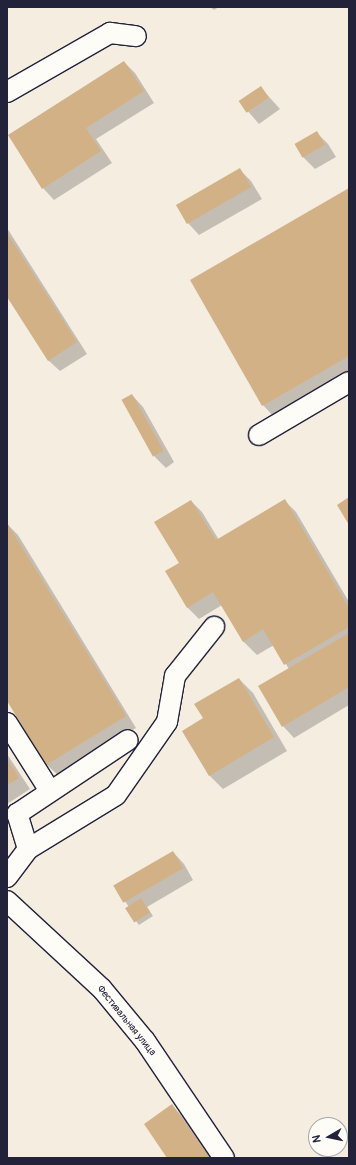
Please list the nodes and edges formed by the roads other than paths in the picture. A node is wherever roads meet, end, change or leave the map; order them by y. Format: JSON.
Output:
{"nodes":[{"id":1,"x":136,"y":36,"type":"dead end"},
{"id":2,"x":7,"y":92,"type":"edge"},
{"id":3,"x":349,"y":382,"type":"edge"},
{"id":4,"x":259,"y":435,"type":"dead end"},
{"id":5,"x":214,"y":627,"type":"dead end"},
{"id":6,"x":7,"y":723,"type":"edge"},
{"id":7,"x":128,"y":740,"type":"dead end"},
{"id":8,"x":50,"y":791,"type":"junction"},
{"id":9,"x":28,"y":849,"type":"junction"},
{"id":10,"x":7,"y":877,"type":"edge"},
{"id":11,"x":7,"y":901,"type":"edge"},
{"id":12,"x":224,"y":1158,"type":"edge"}],
"edges":[{"from":1,"to":2,"type":"lane"},
{"from":3,"to":4,"type":"lane"},
{"from":5,"to":9,"type":"lane"},
{"from":6,"to":8,"type":"lane"},
{"from":7,"to":8,"type":"lane"},
{"from":8,"to":9,"type":"lane"},
{"from":9,"to":10,"type":"lane"},
{"from":11,"to":12,"type":"lane","name":"Фестивальная улица"}]}
